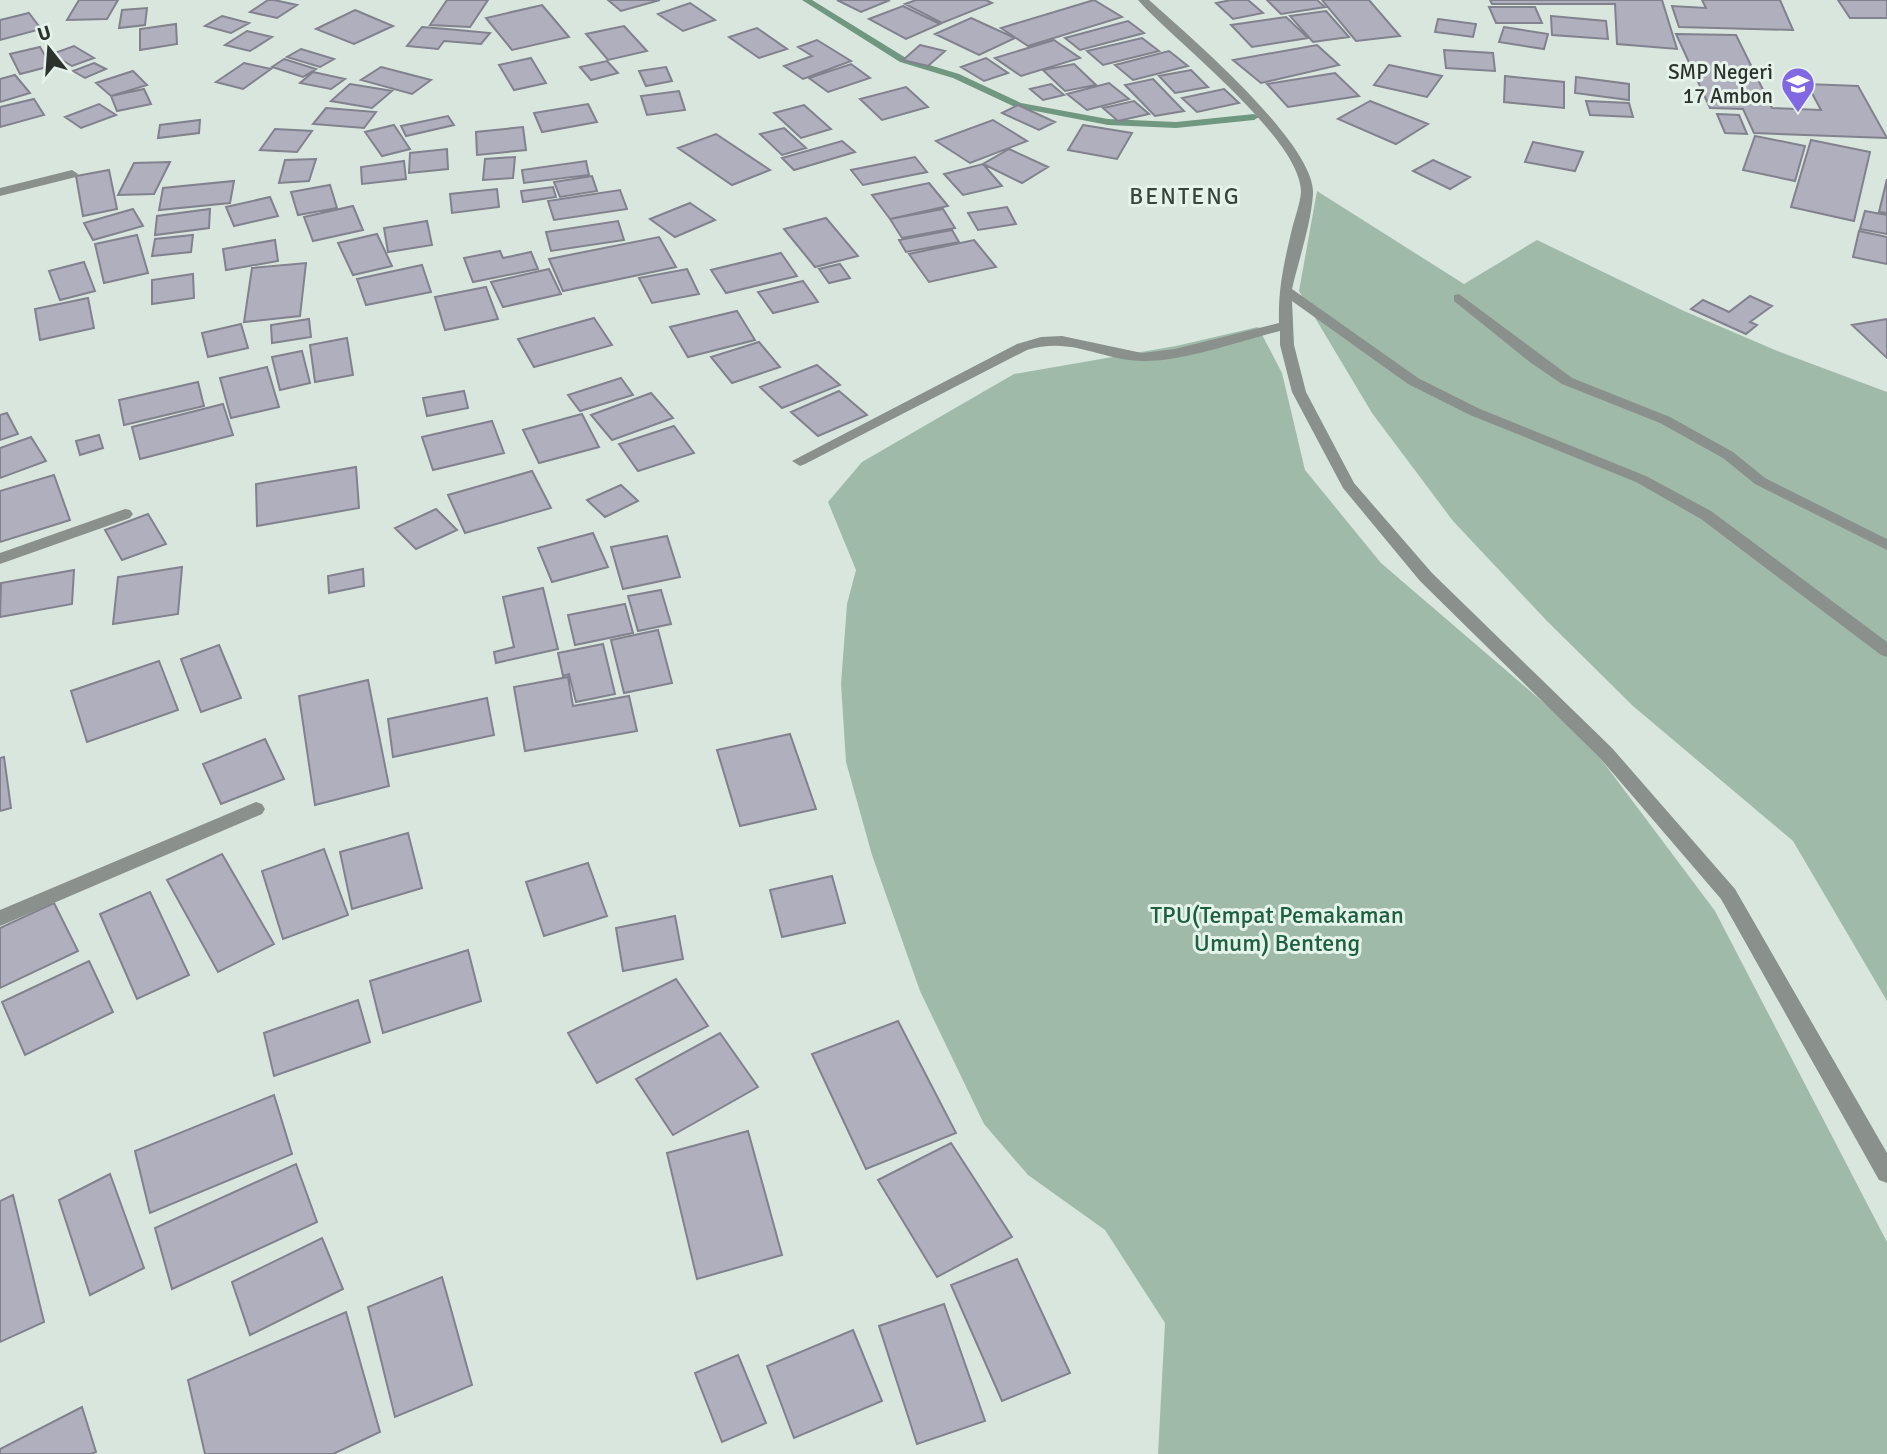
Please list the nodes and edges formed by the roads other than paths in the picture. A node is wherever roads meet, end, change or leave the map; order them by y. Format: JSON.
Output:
{"nodes":[{"id":1,"x":1143,"y":0,"type":"edge"},
{"id":2,"x":72,"y":174,"type":"dead end"},
{"id":3,"x":0,"y":192,"type":"edge"},
{"id":4,"x":1284,"y":290,"type":"junction"},
{"id":5,"x":1459,"y":298,"type":"dead end"},
{"id":6,"x":1285,"y":326,"type":"junction"},
{"id":7,"x":800,"y":461,"type":"dead end"},
{"id":8,"x":125,"y":514,"type":"dead end"},
{"id":9,"x":1887,"y":545,"type":"edge"},
{"id":10,"x":0,"y":559,"type":"edge"},
{"id":11,"x":1887,"y":651,"type":"edge"},
{"id":12,"x":256,"y":808,"type":"dead end"},
{"id":13,"x":0,"y":918,"type":"edge"},
{"id":14,"x":1887,"y":1173,"type":"edge"}],
"edges":[{"from":1,"to":4,"type":"street"},
{"from":2,"to":3,"type":"street"},
{"from":4,"to":6,"type":"street"},
{"from":4,"to":11,"type":"street"},
{"from":5,"to":9,"type":"street"},
{"from":6,"to":7,"type":"street"},
{"from":6,"to":14,"type":"street"},
{"from":8,"to":10,"type":"street"},
{"from":12,"to":13,"type":"street"}]}
